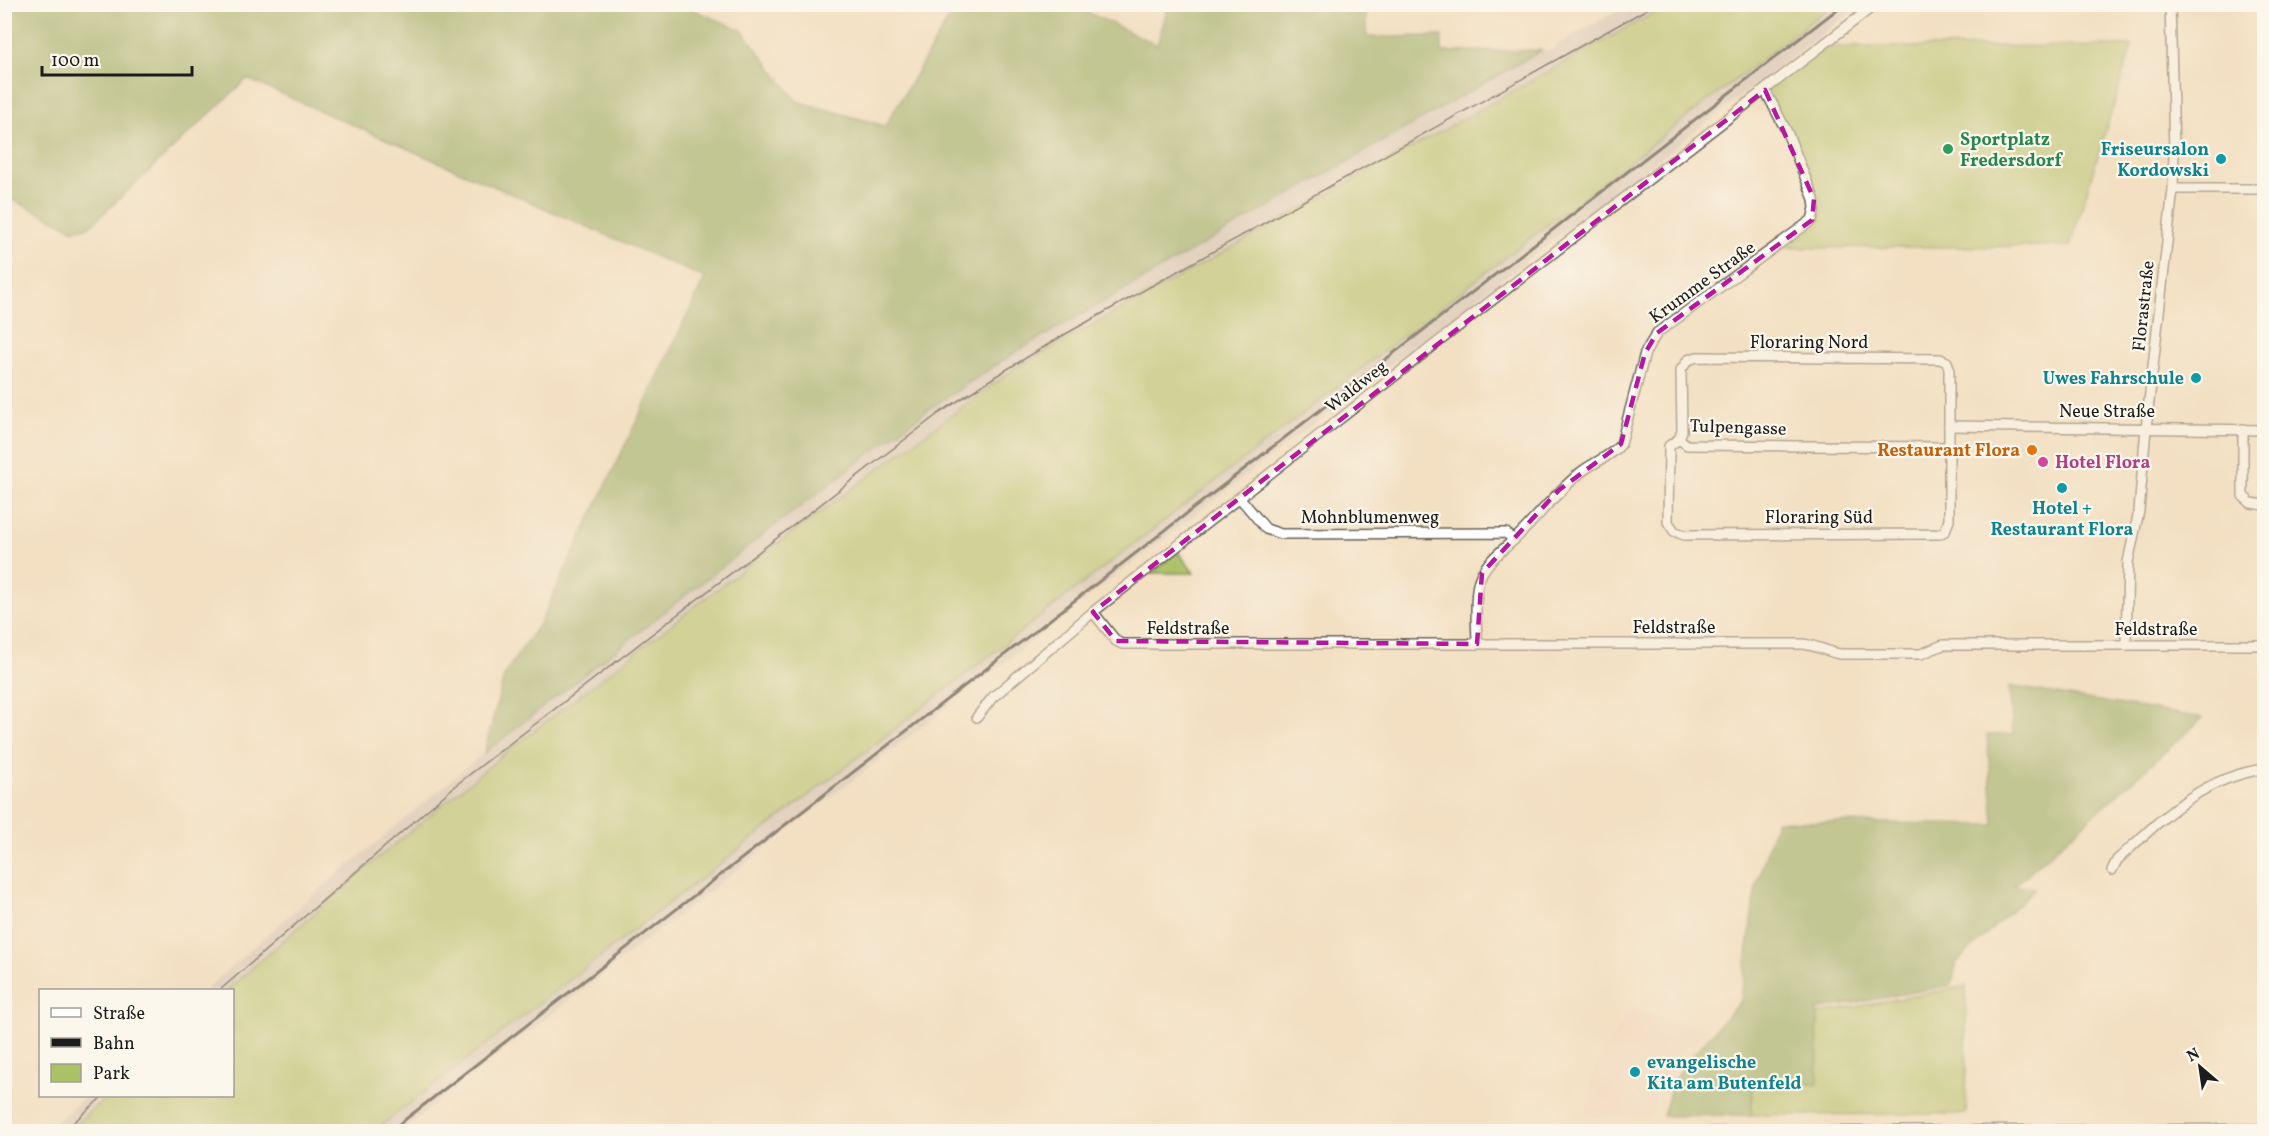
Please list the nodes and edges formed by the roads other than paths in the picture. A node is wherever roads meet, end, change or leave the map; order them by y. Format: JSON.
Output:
{"nodes":[{"id":1,"x":1876,"y":4,"type":"edge"},
{"id":2,"x":2170,"y":4,"type":"edge"},
{"id":3,"x":1765,"y":90,"type":"junction"},
{"id":4,"x":2173,"y":189,"type":"junction"},
{"id":5,"x":2265,"y":189,"type":"edge"},
{"id":6,"x":1949,"y":426,"type":"junction"},
{"id":7,"x":2145,"y":428,"type":"junction"},
{"id":8,"x":2243,"y":429,"type":"junction"},
{"id":9,"x":2265,"y":430,"type":"edge"},
{"id":10,"x":1678,"y":439,"type":"junction"},
{"id":11,"x":1670,"y":446,"type":"joint"},
{"id":12,"x":1948,"y":447,"type":"junction"},
{"id":13,"x":1240,"y":498,"type":"junction"},
{"id":14,"x":2265,"y":505,"type":"edge"},
{"id":15,"x":1514,"y":540,"type":"junction"},
{"id":16,"x":1093,"y":612,"type":"junction"},
{"id":17,"x":1478,"y":644,"type":"junction"},
{"id":18,"x":2126,"y":645,"type":"junction"},
{"id":19,"x":2265,"y":645,"type":"edge"},
{"id":20,"x":977,"y":717,"type":"dead end"},
{"id":21,"x":2265,"y":769,"type":"edge"},
{"id":22,"x":2112,"y":870,"type":"dead end"},
{"id":23,"x":2265,"y":1129,"type":"edge"},
{"id":24,"x":2018,"y":1130,"type":"edge"},
{"id":25,"x":2200,"y":1130,"type":"edge"},
{"id":26,"x":1711,"y":1131,"type":"edge"},
{"id":27,"x":1847,"y":1131,"type":"edge"}],
"edges":[{"from":1,"to":3,"type":"street","name":"Waldweg"},
{"from":2,"to":4,"type":"street","name":"Florastraße"},
{"from":3,"to":13,"type":"street","name":"Waldweg"},
{"from":3,"to":15,"type":"street","name":"Krumme Straße"},
{"from":4,"to":5,"type":"street"},
{"from":4,"to":7,"type":"street","name":"Florastraße"},
{"from":6,"to":7,"type":"street","name":"Neue Straße"},
{"from":6,"to":10,"type":"street","name":"Floraring Nord"},
{"from":6,"to":12,"type":"street","name":"Floraring Süd"},
{"from":7,"to":8,"type":"street","name":"Neue Straße"},
{"from":7,"to":18,"type":"street","name":"Florastraße"},
{"from":8,"to":9,"type":"street","name":"Neue Straße"},
{"from":8,"to":14,"type":"street"},
{"from":10,"to":11,"type":"street","name":"Tulpengasse"},
{"from":10,"to":12,"type":"street","name":"Tulpengasse"},
{"from":11,"to":12,"type":"street","name":"Floraring Süd"},
{"from":13,"to":15,"type":"street","name":"Mohnblumenweg"},
{"from":13,"to":16,"type":"street","name":"Waldweg"},
{"from":15,"to":17,"type":"street","name":"Krumme Straße"},
{"from":16,"to":17,"type":"street","name":"Feldstraße"},
{"from":16,"to":20,"type":"street","name":"Waldweg"},
{"from":17,"to":18,"type":"street","name":"Feldstraße"},
{"from":18,"to":19,"type":"street","name":"Feldstraße"},
{"from":21,"to":22,"type":"street"},
{"from":23,"to":25,"type":"street"},
{"from":24,"to":25,"type":"street"},
{"from":24,"to":27,"type":"street"},
{"from":26,"to":27,"type":"street"}]}
